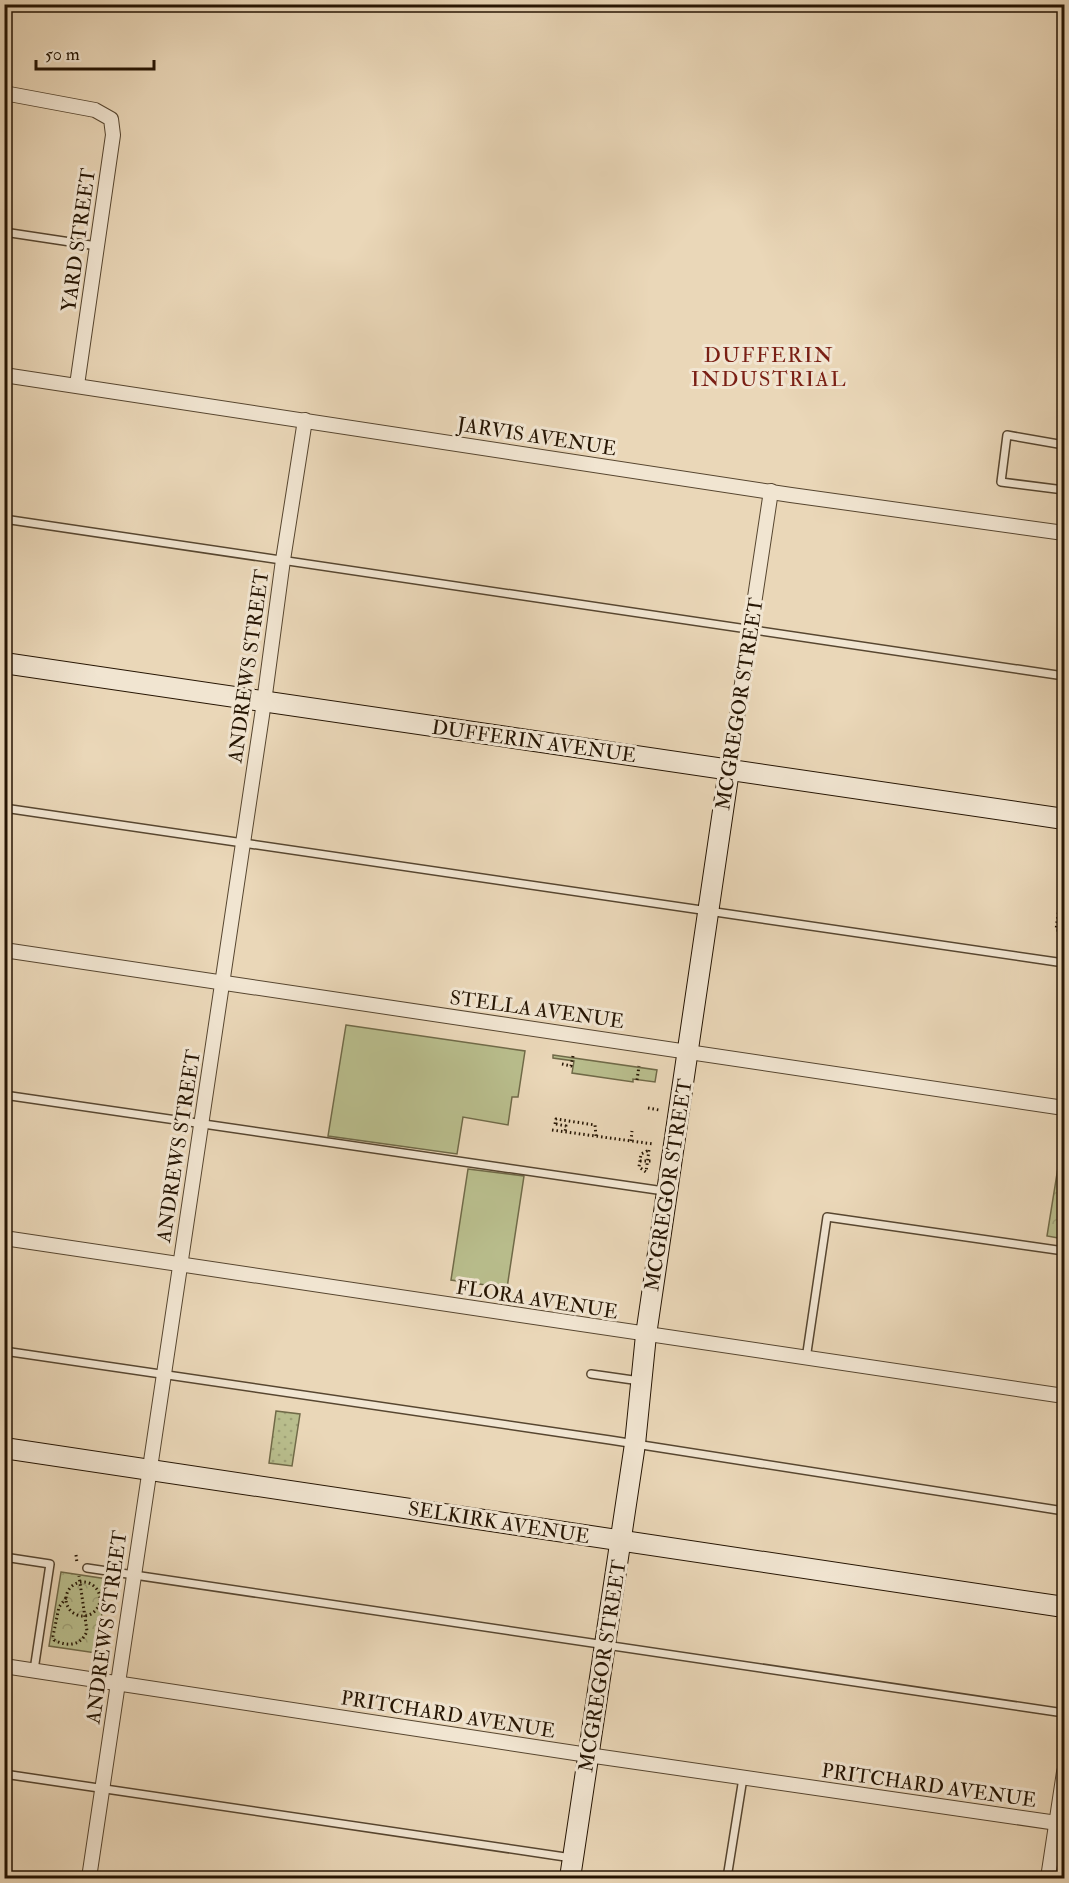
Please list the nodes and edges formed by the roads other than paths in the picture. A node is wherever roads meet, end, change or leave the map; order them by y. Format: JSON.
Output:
{"nodes":[{"id":1,"x":4,"y":93,"type":"edge"},
{"id":2,"x":4,"y":232,"type":"edge"},
{"id":3,"x":97,"y":246,"type":"junction"},
{"id":4,"x":4,"y":375,"type":"edge"},
{"id":5,"x":77,"y":386,"type":"junction"},
{"id":6,"x":305,"y":420,"type":"junction"},
{"id":7,"x":1065,"y":445,"type":"edge"},
{"id":8,"x":1065,"y":490,"type":"edge"},
{"id":9,"x":771,"y":491,"type":"junction"},
{"id":10,"x":4,"y":519,"type":"edge"},
{"id":11,"x":1065,"y":533,"type":"edge"},
{"id":12,"x":283,"y":560,"type":"junction"},
{"id":13,"x":750,"y":629,"type":"junction"},
{"id":14,"x":4,"y":663,"type":"edge"},
{"id":15,"x":1065,"y":676,"type":"edge"},
{"id":16,"x":264,"y":702,"type":"junction"},
{"id":17,"x":729,"y":770,"type":"junction"},
{"id":18,"x":4,"y":808,"type":"edge"},
{"id":19,"x":1065,"y":819,"type":"edge"},
{"id":20,"x":242,"y":844,"type":"junction"},
{"id":21,"x":708,"y":910,"type":"junction"},
{"id":22,"x":4,"y":950,"type":"edge"},
{"id":23,"x":1065,"y":963,"type":"edge"},
{"id":24,"x":222,"y":982,"type":"junction"},
{"id":25,"x":688,"y":1051,"type":"junction"},
{"id":26,"x":4,"y":1095,"type":"edge"},
{"id":27,"x":1065,"y":1108,"type":"edge"},
{"id":28,"x":202,"y":1124,"type":"junction"},
{"id":29,"x":667,"y":1192,"type":"junction"},
{"id":30,"x":4,"y":1238,"type":"edge"},
{"id":31,"x":1065,"y":1251,"type":"edge"},
{"id":32,"x":179,"y":1264,"type":"junction"},
{"id":33,"x":646,"y":1335,"type":"junction"},
{"id":34,"x":4,"y":1351,"type":"edge"},
{"id":35,"x":806,"y":1359,"type":"junction"},
{"id":36,"x":164,"y":1374,"type":"junction"},
{"id":37,"x":591,"y":1374,"type":"dead end"},
{"id":38,"x":642,"y":1382,"type":"junction"},
{"id":39,"x":1065,"y":1396,"type":"edge"},
{"id":40,"x":635,"y":1444,"type":"junction"},
{"id":41,"x":4,"y":1448,"type":"edge"},
{"id":42,"x":149,"y":1469,"type":"junction"},
{"id":43,"x":1065,"y":1511,"type":"edge"},
{"id":44,"x":621,"y":1541,"type":"junction"},
{"id":45,"x":4,"y":1557,"type":"edge"},
{"id":46,"x":87,"y":1568,"type":"dead end"},
{"id":47,"x":134,"y":1575,"type":"junction"},
{"id":48,"x":1065,"y":1607,"type":"edge"},
{"id":49,"x":605,"y":1645,"type":"junction"},
{"id":50,"x":4,"y":1666,"type":"edge"},
{"id":51,"x":34,"y":1670,"type":"junction"},
{"id":52,"x":118,"y":1683,"type":"junction"},
{"id":53,"x":1065,"y":1713,"type":"edge"},
{"id":54,"x":588,"y":1755,"type":"junction"},
{"id":55,"x":1065,"y":1772,"type":"edge"},
{"id":56,"x":4,"y":1774,"type":"edge"},
{"id":57,"x":743,"y":1778,"type":"junction"},
{"id":58,"x":102,"y":1788,"type":"junction"},
{"id":59,"x":1061,"y":1823,"type":"edge"},
{"id":60,"x":573,"y":1859,"type":"junction"},
{"id":61,"x":89,"y":1878,"type":"edge"},
{"id":62,"x":570,"y":1878,"type":"edge"},
{"id":63,"x":727,"y":1878,"type":"edge"},
{"id":64,"x":1048,"y":1878,"type":"edge"}],
"edges":[{"from":1,"to":3,"type":"street","name":"YARD STREET"},
{"from":2,"to":3,"type":"lane"},
{"from":3,"to":5,"type":"street","name":"YARD STREET"},
{"from":4,"to":5,"type":"street","name":"JARVIS AVENUE"},
{"from":5,"to":6,"type":"street","name":"JARVIS AVENUE"},
{"from":6,"to":9,"type":"street","name":"JARVIS AVENUE"},
{"from":6,"to":12,"type":"street","name":"ANDREWS STREET"},
{"from":7,"to":8,"type":"lane"},
{"from":9,"to":11,"type":"street","name":"JARVIS AVENUE"},
{"from":9,"to":13,"type":"street","name":"MCGREGOR STREET"},
{"from":10,"to":12,"type":"lane"},
{"from":12,"to":13,"type":"lane"},
{"from":12,"to":16,"type":"street","name":"ANDREWS STREET"},
{"from":13,"to":15,"type":"lane"},
{"from":13,"to":17,"type":"street","name":"MCGREGOR STREET"},
{"from":14,"to":16,"type":"main road","name":"DUFFERIN AVENUE"},
{"from":16,"to":17,"type":"main road","name":"DUFFERIN AVENUE"},
{"from":16,"to":20,"type":"street","name":"ANDREWS STREET"},
{"from":17,"to":19,"type":"main road","name":"DUFFERIN AVENUE"},
{"from":17,"to":21,"type":"main road","name":"MCGREGOR STREET"},
{"from":18,"to":20,"type":"lane"},
{"from":20,"to":21,"type":"lane"},
{"from":20,"to":24,"type":"street","name":"ANDREWS STREET"},
{"from":21,"to":23,"type":"lane"},
{"from":21,"to":25,"type":"main road","name":"MCGREGOR STREET"},
{"from":22,"to":24,"type":"street","name":"STELLA AVENUE"},
{"from":24,"to":25,"type":"street","name":"STELLA AVENUE"},
{"from":24,"to":28,"type":"street","name":"ANDREWS STREET"},
{"from":25,"to":27,"type":"street","name":"STELLA AVENUE"},
{"from":25,"to":29,"type":"main road","name":"MCGREGOR STREET"},
{"from":26,"to":28,"type":"lane"},
{"from":28,"to":29,"type":"lane"},
{"from":28,"to":32,"type":"street","name":"ANDREWS STREET"},
{"from":29,"to":33,"type":"main road","name":"MCGREGOR STREET"},
{"from":30,"to":32,"type":"street","name":"FLORA AVENUE"},
{"from":31,"to":35,"type":"lane"},
{"from":32,"to":33,"type":"street","name":"FLORA AVENUE"},
{"from":32,"to":36,"type":"street","name":"ANDREWS STREET"},
{"from":33,"to":35,"type":"street","name":"FLORA AVENUE"},
{"from":33,"to":38,"type":"main road","name":"MCGREGOR STREET"},
{"from":34,"to":36,"type":"lane"},
{"from":35,"to":39,"type":"street","name":"FLORA AVENUE"},
{"from":36,"to":40,"type":"lane"},
{"from":36,"to":42,"type":"street","name":"ANDREWS STREET"},
{"from":37,"to":38,"type":"lane"},
{"from":38,"to":40,"type":"main road","name":"MCGREGOR STREET"},
{"from":40,"to":43,"type":"lane"},
{"from":40,"to":44,"type":"main road","name":"MCGREGOR STREET"},
{"from":41,"to":42,"type":"main road","name":"SELKIRK AVENUE"},
{"from":42,"to":44,"type":"main road","name":"SELKIRK AVENUE"},
{"from":42,"to":47,"type":"street","name":"ANDREWS STREET"},
{"from":44,"to":48,"type":"main road","name":"SELKIRK AVENUE"},
{"from":44,"to":49,"type":"main road","name":"MCGREGOR STREET"},
{"from":45,"to":51,"type":"lane"},
{"from":46,"to":47,"type":"lane"},
{"from":47,"to":49,"type":"lane"},
{"from":47,"to":52,"type":"street","name":"ANDREWS STREET"},
{"from":49,"to":53,"type":"lane"},
{"from":49,"to":54,"type":"main road","name":"MCGREGOR STREET"},
{"from":50,"to":51,"type":"street","name":"PRITCHARD AVENUE"},
{"from":51,"to":52,"type":"street","name":"PRITCHARD AVENUE"},
{"from":52,"to":54,"type":"street","name":"PRITCHARD AVENUE"},
{"from":52,"to":58,"type":"street","name":"ANDREWS STREET"},
{"from":54,"to":57,"type":"street","name":"PRITCHARD AVENUE"},
{"from":54,"to":60,"type":"main road","name":"MCGREGOR STREET"},
{"from":55,"to":59,"type":"street"},
{"from":56,"to":58,"type":"lane"},
{"from":57,"to":59,"type":"street","name":"PRITCHARD AVENUE"},
{"from":57,"to":63,"type":"lane"},
{"from":58,"to":60,"type":"lane"},
{"from":58,"to":61,"type":"street","name":"ANDREWS STREET"},
{"from":59,"to":64,"type":"street"},
{"from":60,"to":62,"type":"main road","name":"MCGREGOR STREET"}]}
